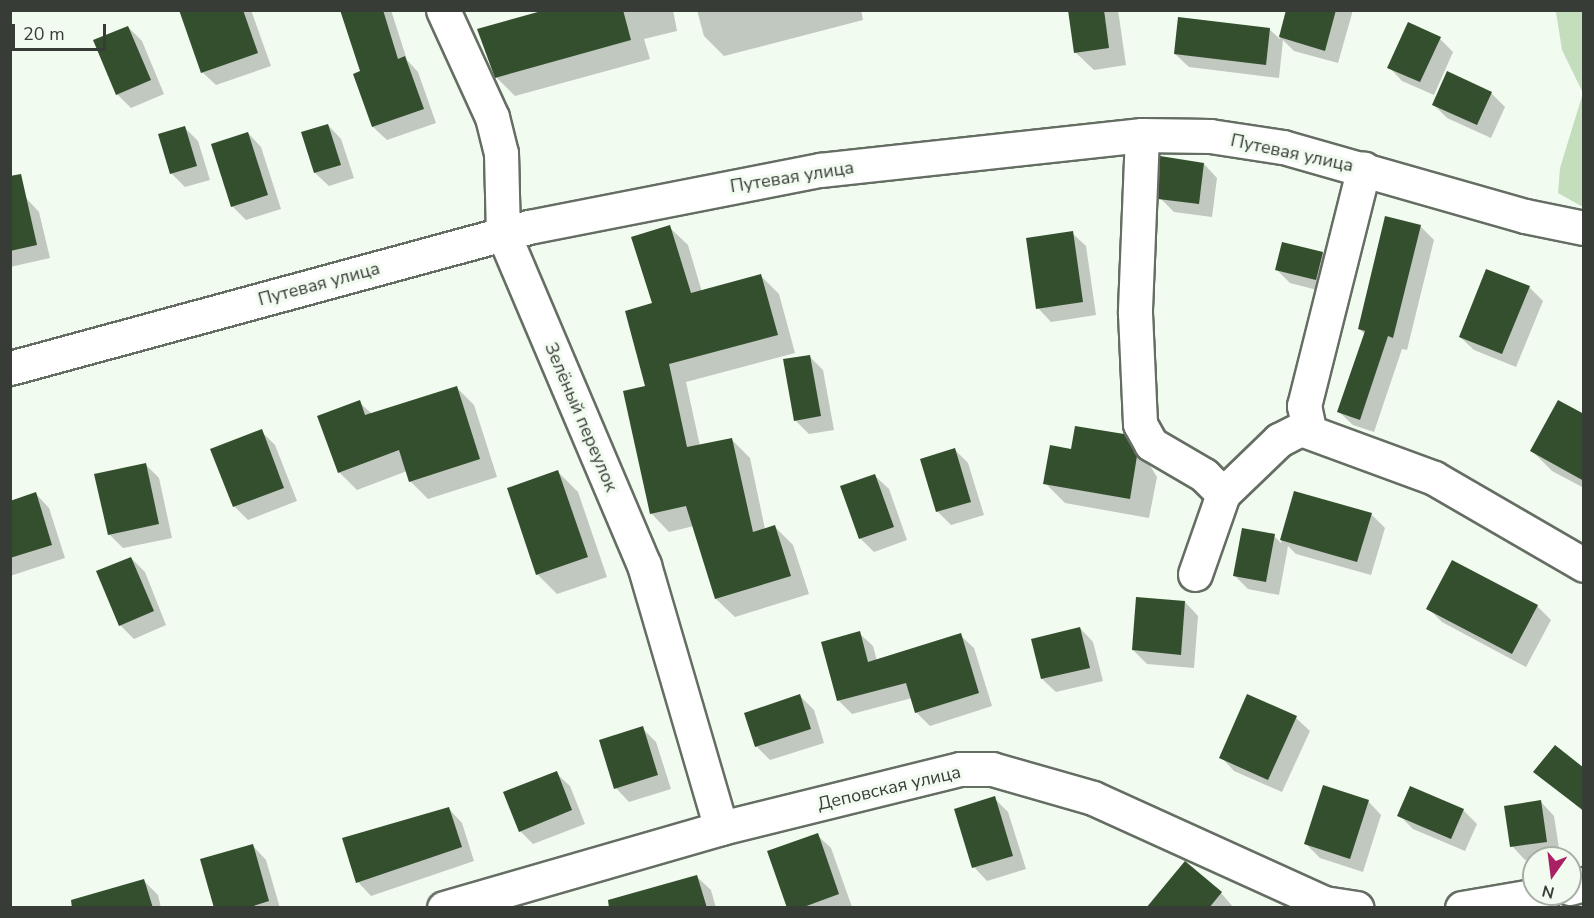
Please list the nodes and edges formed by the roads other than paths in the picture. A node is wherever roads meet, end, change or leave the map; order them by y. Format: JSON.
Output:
{"nodes":[{"id":1,"x":443,"y":10,"type":"edge"},
{"id":2,"x":1142,"y":135,"type":"junction"},
{"id":3,"x":1364,"y":168,"type":"junction"},
{"id":4,"x":1584,"y":228,"type":"edge"},
{"id":5,"x":503,"y":233,"type":"junction"},
{"id":6,"x":10,"y":368,"type":"edge"},
{"id":7,"x":1309,"y":429,"type":"junction"},
{"id":8,"x":1223,"y":494,"type":"junction"},
{"id":9,"x":1584,"y":565,"type":"edge"},
{"id":10,"x":1195,"y":574,"type":"dead end"},
{"id":11,"x":721,"y":828,"type":"junction"},
{"id":12,"x":1522,"y":898,"type":"edge"},
{"id":13,"x":444,"y":908,"type":"edge"},
{"id":14,"x":1357,"y":908,"type":"edge"},
{"id":15,"x":1462,"y":908,"type":"edge"}],
"edges":[{"from":1,"to":5,"type":"street","name":"Зелёный переулок"},
{"from":2,"to":3,"type":"street","name":"Путевая улица"},
{"from":2,"to":5,"type":"street","name":"Путевая улица"},
{"from":2,"to":8,"type":"street"},
{"from":3,"to":4,"type":"street","name":"Путевая улица"},
{"from":3,"to":7,"type":"street"},
{"from":5,"to":6,"type":"street","name":"Путевая улица"},
{"from":5,"to":11,"type":"street","name":"Зелёный переулок"},
{"from":7,"to":8,"type":"street"},
{"from":7,"to":9,"type":"street"},
{"from":8,"to":10,"type":"street"},
{"from":11,"to":13,"type":"street","name":"Деповская улица"},
{"from":11,"to":14,"type":"street","name":"Деповская улица"},
{"from":12,"to":15,"type":"street"}]}
